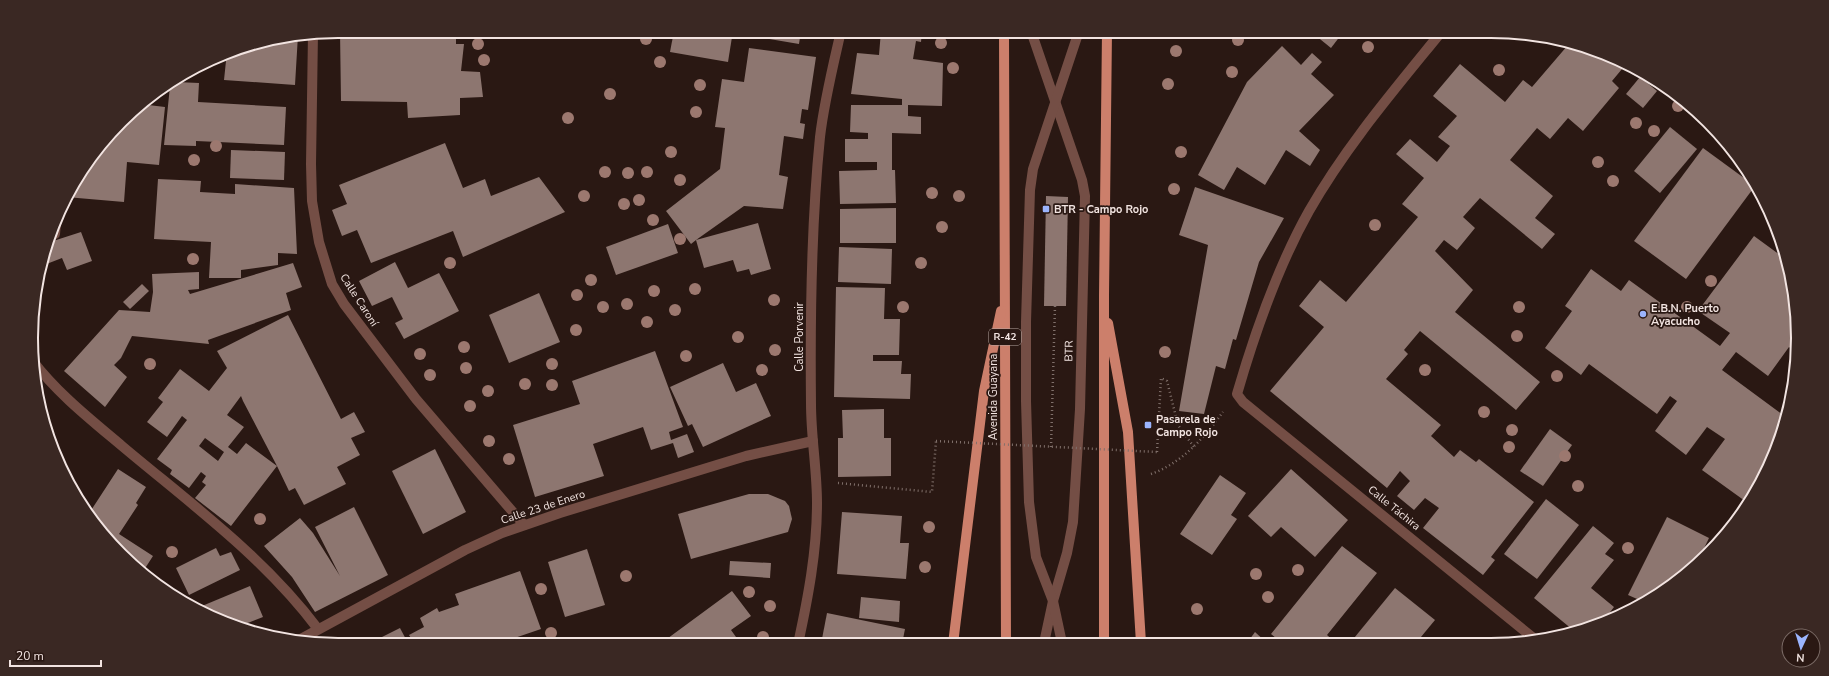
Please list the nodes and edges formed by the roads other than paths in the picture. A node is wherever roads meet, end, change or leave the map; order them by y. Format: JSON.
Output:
{"nodes":[{"id":1,"x":840,"y":38,"type":"edge"},
{"id":2,"x":1004,"y":38,"type":"edge"},
{"id":3,"x":1033,"y":38,"type":"edge"},
{"id":4,"x":1077,"y":38,"type":"edge"},
{"id":5,"x":1107,"y":38,"type":"edge"},
{"id":6,"x":1436,"y":38,"type":"edge"},
{"id":7,"x":313,"y":40,"type":"edge"},
{"id":8,"x":1055,"y":102,"type":"junction"},
{"id":9,"x":1005,"y":292,"type":"junction"},
{"id":10,"x":1104,"y":296,"type":"junction"},
{"id":11,"x":40,"y":369,"type":"edge"},
{"id":12,"x":813,"y":441,"type":"junction"},
{"id":13,"x":524,"y":525,"type":"junction"},
{"id":14,"x":1053,"y":601,"type":"junction"},
{"id":15,"x":318,"y":630,"type":"junction"},
{"id":16,"x":1530,"y":635,"type":"edge"},
{"id":17,"x":307,"y":636,"type":"edge"},
{"id":18,"x":799,"y":638,"type":"edge"},
{"id":19,"x":954,"y":638,"type":"edge"},
{"id":20,"x":1006,"y":638,"type":"edge"},
{"id":21,"x":1045,"y":638,"type":"edge"},
{"id":22,"x":1061,"y":638,"type":"edge"},
{"id":23,"x":1104,"y":638,"type":"edge"},
{"id":24,"x":1141,"y":638,"type":"edge"}],
"edges":[{"from":1,"to":12,"type":"street","name":"Calle Porvenir"},
{"from":2,"to":9,"type":"main road","name":"Avenida Guayana","number":"R-42"},
{"from":3,"to":8,"type":"street","name":"BTR"},
{"from":4,"to":8,"type":"street","name":"BTR"},
{"from":5,"to":10,"type":"main road"},
{"from":6,"to":16,"type":"street","name":"Calle Táchira"},
{"from":7,"to":13,"type":"street","name":"Calle Caroní"},
{"from":8,"to":14,"type":"street","name":"BTR"},
{"from":8,"to":14,"type":"street","name":"BTR"},
{"from":9,"to":19,"type":"main road"},
{"from":9,"to":20,"type":"main road","name":"Avenida Guayana","number":"R-42"},
{"from":10,"to":23,"type":"main road"},
{"from":10,"to":24,"type":"main road"},
{"from":11,"to":15,"type":"street"},
{"from":12,"to":13,"type":"street","name":"Calle 23 de Enero"},
{"from":12,"to":18,"type":"street","name":"Calle Porvenir"},
{"from":13,"to":15,"type":"street","name":"Calle 23 de Enero"},
{"from":14,"to":21,"type":"street","name":"BTR"},
{"from":14,"to":22,"type":"street","name":"BTR"},
{"from":15,"to":17,"type":"street","name":"Calle 23 de Enero"}]}
